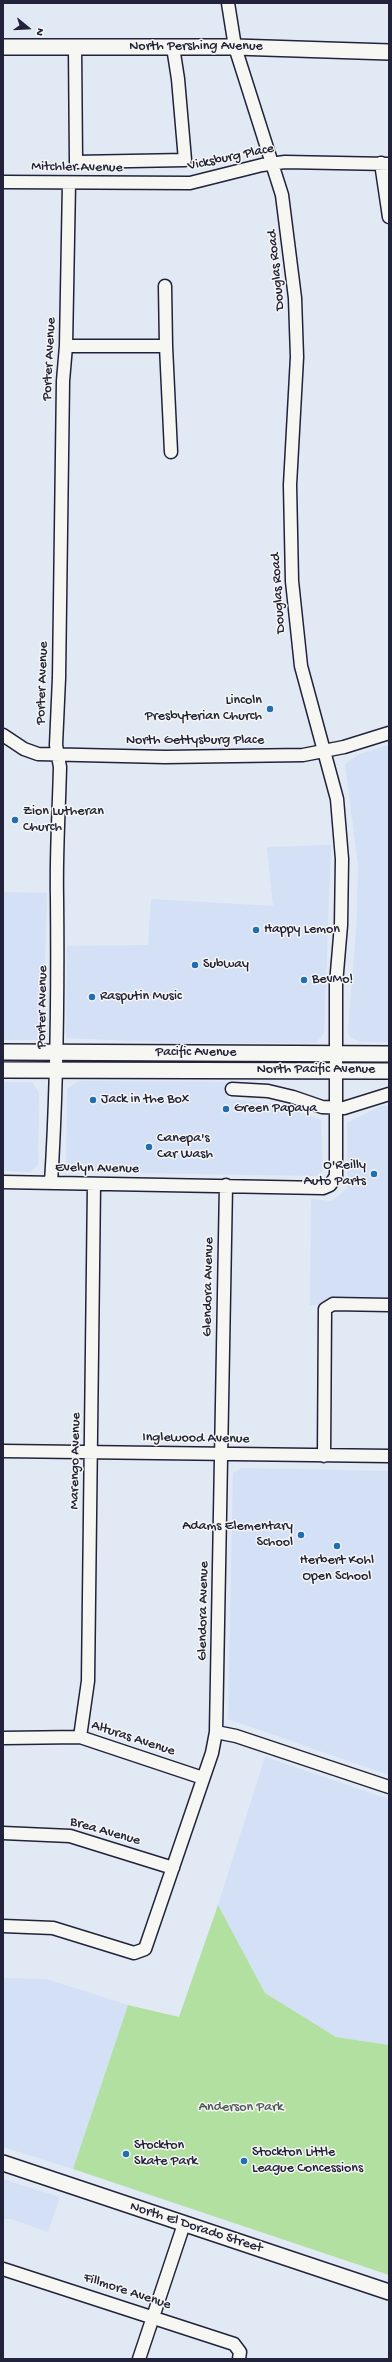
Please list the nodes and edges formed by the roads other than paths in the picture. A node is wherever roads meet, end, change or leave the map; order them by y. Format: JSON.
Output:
{"nodes":[{"id":1,"x":228,"y":3,"type":"edge"},
{"id":2,"x":3,"y":47,"type":"edge"},
{"id":3,"x":75,"y":47,"type":"junction"},
{"id":4,"x":173,"y":47,"type":"junction"},
{"id":5,"x":235,"y":47,"type":"junction"},
{"id":6,"x":389,"y":52,"type":"edge"},
{"id":7,"x":385,"y":163,"type":"edge"},
{"id":8,"x":273,"y":164,"type":"junction"},
{"id":9,"x":3,"y":182,"type":"edge"},
{"id":10,"x":69,"y":183,"type":"junction"},
{"id":11,"x":151,"y":183,"type":"joint"},
{"id":12,"x":389,"y":217,"type":"edge"},
{"id":13,"x":165,"y":286,"type":"dead end"},
{"id":14,"x":66,"y":346,"type":"junction"},
{"id":15,"x":166,"y":346,"type":"junction"},
{"id":16,"x":171,"y":452,"type":"dead end"},
{"id":17,"x":389,"y":733,"type":"edge"},
{"id":18,"x":3,"y":735,"type":"edge"},
{"id":19,"x":324,"y":752,"type":"junction"},
{"id":20,"x":58,"y":755,"type":"junction"},
{"id":21,"x":3,"y":1052,"type":"edge"},
{"id":22,"x":57,"y":1052,"type":"junction"},
{"id":23,"x":335,"y":1054,"type":"junction"},
{"id":24,"x":389,"y":1054,"type":"edge"},
{"id":25,"x":3,"y":1070,"type":"edge"},
{"id":26,"x":56,"y":1070,"type":"junction"},
{"id":27,"x":335,"y":1070,"type":"junction"},
{"id":28,"x":389,"y":1070,"type":"edge"},
{"id":29,"x":232,"y":1089,"type":"dead end"},
{"id":30,"x":389,"y":1094,"type":"edge"},
{"id":31,"x":334,"y":1108,"type":"junction"},
{"id":32,"x":3,"y":1182,"type":"edge"},
{"id":33,"x":52,"y":1183,"type":"junction"},
{"id":34,"x":332,"y":1183,"type":"joint"},
{"id":35,"x":94,"y":1184,"type":"junction"},
{"id":36,"x":226,"y":1185,"type":"junction"},
{"id":37,"x":389,"y":1305,"type":"edge"},
{"id":38,"x":3,"y":1451,"type":"edge"},
{"id":39,"x":91,"y":1452,"type":"junction"},
{"id":40,"x":222,"y":1454,"type":"junction"},
{"id":41,"x":324,"y":1456,"type":"junction"},
{"id":42,"x":389,"y":1456,"type":"edge"},
{"id":43,"x":216,"y":1732,"type":"junction"},
{"id":44,"x":80,"y":1737,"type":"junction"},
{"id":45,"x":3,"y":1738,"type":"edge"},
{"id":46,"x":203,"y":1778,"type":"junction"},
{"id":47,"x":389,"y":1787,"type":"edge"},
{"id":48,"x":3,"y":1833,"type":"edge"},
{"id":49,"x":173,"y":1868,"type":"junction"},
{"id":50,"x":3,"y":1926,"type":"edge"},
{"id":51,"x":3,"y":2163,"type":"edge"},
{"id":52,"x":184,"y":2224,"type":"junction"},
{"id":53,"x":3,"y":2269,"type":"edge"},
{"id":54,"x":389,"y":2292,"type":"edge"},
{"id":55,"x":153,"y":2317,"type":"junction"},
{"id":56,"x":239,"y":2354,"type":"edge"},
{"id":57,"x":139,"y":2359,"type":"edge"}],
"edges":[{"from":1,"to":5,"type":"street","name":"Douglas Road"},
{"from":2,"to":3,"type":"main road","name":"North Pershing Avenue"},
{"from":3,"to":4,"type":"main road","name":"North Pershing Avenue"},
{"from":3,"to":4,"type":"street"},
{"from":4,"to":5,"type":"main road","name":"North Pershing Avenue"},
{"from":5,"to":6,"type":"main road","name":"North Pershing Avenue"},
{"from":5,"to":8,"type":"street","name":"Douglas Road"},
{"from":7,"to":8,"type":"street","name":"Vicksburg Place"},
{"from":7,"to":12,"type":"street"},
{"from":8,"to":11,"type":"street","name":"Vicksburg Place"},
{"from":8,"to":19,"type":"street","name":"Douglas Road"},
{"from":9,"to":10,"type":"street","name":"Mitchler Avenue"},
{"from":10,"to":11,"type":"street","name":"Mitchler Avenue"},
{"from":10,"to":14,"type":"street","name":"Porter Avenue"},
{"from":13,"to":15,"type":"street"},
{"from":14,"to":15,"type":"street"},
{"from":14,"to":20,"type":"street","name":"Porter Avenue"},
{"from":15,"to":16,"type":"street"},
{"from":17,"to":19,"type":"street","name":"North Gettysburg Place"},
{"from":18,"to":20,"type":"street","name":"North Gettysburg Place"},
{"from":19,"to":20,"type":"street","name":"North Gettysburg Place"},
{"from":19,"to":23,"type":"street","name":"Douglas Road"},
{"from":20,"to":22,"type":"street","name":"Porter Avenue"},
{"from":21,"to":22,"type":"main road","name":"Pacific Avenue"},
{"from":22,"to":23,"type":"main road","name":"Pacific Avenue"},
{"from":22,"to":26,"type":"street","name":"Porter Avenue"},
{"from":23,"to":24,"type":"main road","name":"Pacific Avenue"},
{"from":23,"to":27,"type":"street","name":"Douglas Road"},
{"from":25,"to":26,"type":"main road","name":"North Pacific Avenue"},
{"from":26,"to":27,"type":"main road","name":"North Pacific Avenue"},
{"from":26,"to":33,"type":"street","name":"Porter Avenue"},
{"from":27,"to":28,"type":"main road","name":"North Pacific Avenue"},
{"from":27,"to":31,"type":"street","name":"Douglas Road"},
{"from":29,"to":31,"type":"street"},
{"from":30,"to":31,"type":"street"},
{"from":31,"to":34,"type":"street","name":"Douglas Road"},
{"from":32,"to":33,"type":"street","name":"Evelyn Avenue"},
{"from":33,"to":35,"type":"street","name":"Evelyn Avenue"},
{"from":34,"to":36,"type":"street","name":"Evelyn Avenue"},
{"from":35,"to":36,"type":"street","name":"Evelyn Avenue"},
{"from":35,"to":39,"type":"street","name":"Marengo Avenue"},
{"from":36,"to":40,"type":"street","name":"Glendora Avenue"},
{"from":37,"to":41,"type":"street"},
{"from":38,"to":39,"type":"street","name":"Inglewood Avenue"},
{"from":39,"to":40,"type":"street","name":"Inglewood Avenue"},
{"from":39,"to":44,"type":"street","name":"Marengo Avenue"},
{"from":40,"to":41,"type":"street","name":"Inglewood Avenue"},
{"from":40,"to":43,"type":"street","name":"Glendora Avenue"},
{"from":41,"to":42,"type":"street","name":"Inglewood Avenue"},
{"from":43,"to":46,"type":"street","name":"Glendora Avenue"},
{"from":43,"to":47,"type":"street"},
{"from":44,"to":45,"type":"street","name":"Alturas Avenue"},
{"from":44,"to":46,"type":"street","name":"Alturas Avenue"},
{"from":46,"to":49,"type":"street","name":"Glendora Avenue"},
{"from":48,"to":49,"type":"street","name":"Brea Avenue"},
{"from":49,"to":50,"type":"street","name":"Glendora Avenue"},
{"from":51,"to":52,"type":"main road","name":"North El Dorado Street"},
{"from":52,"to":54,"type":"main road","name":"North El Dorado Street"},
{"from":52,"to":55,"type":"street"},
{"from":53,"to":55,"type":"street","name":"Fillmore Avenue"},
{"from":55,"to":56,"type":"street","name":"Fillmore Avenue"},
{"from":55,"to":57,"type":"street"}]}
